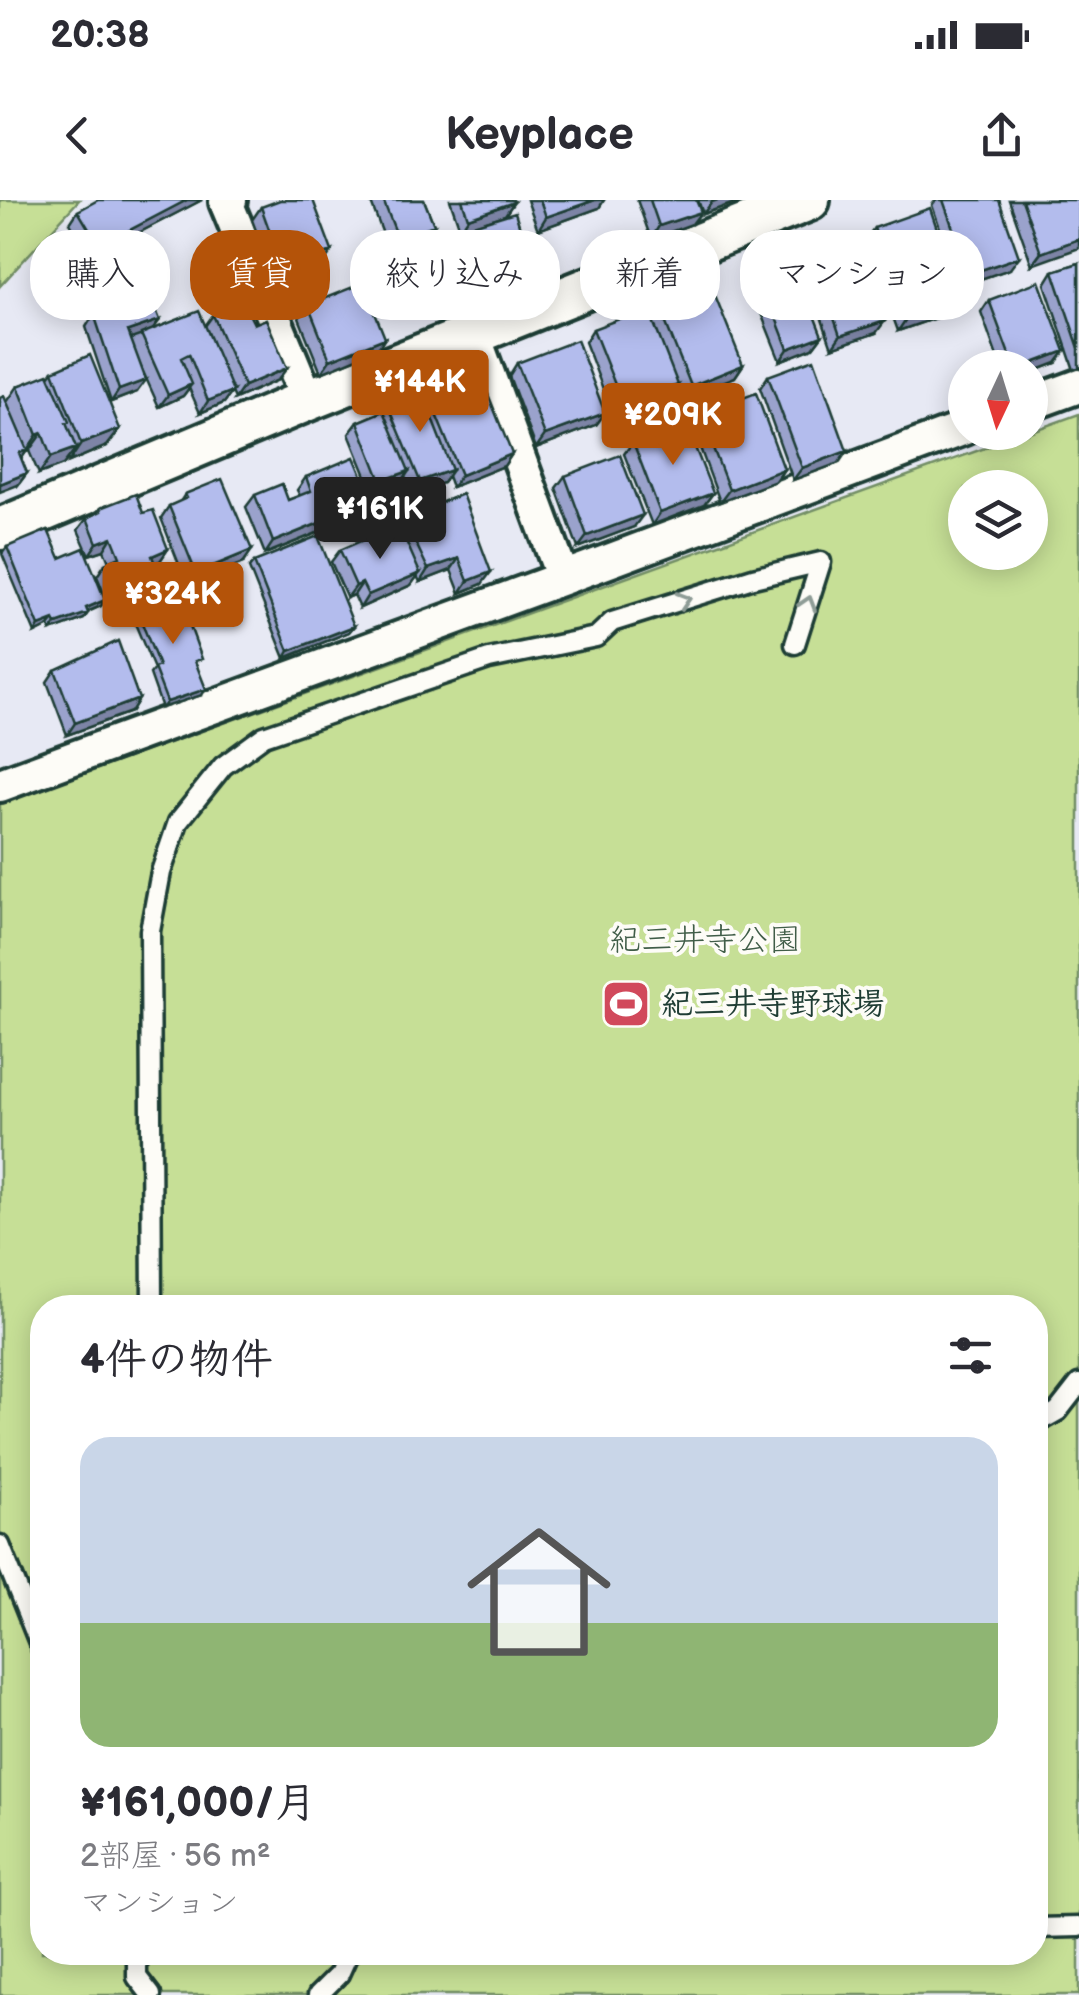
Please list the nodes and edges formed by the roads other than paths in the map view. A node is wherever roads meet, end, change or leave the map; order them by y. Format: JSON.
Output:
{"nodes":[{"id":1,"x":810,"y":200,"type":"edge"},
{"id":2,"x":227,"y":201,"type":"edge"},
{"id":3,"x":474,"y":336,"type":"junction"},
{"id":4,"x":1079,"y":386,"type":"edge"},
{"id":5,"x":1048,"y":397,"type":"edge"},
{"id":6,"x":308,"y":400,"type":"junction"},
{"id":7,"x":948,"y":434,"type":"edge"},
{"id":8,"x":0,"y":529,"type":"edge"},
{"id":9,"x":563,"y":578,"type":"junction"},
{"id":10,"x":795,"y":644,"type":"dead end"},
{"id":11,"x":0,"y":785,"type":"edge"},
{"id":12,"x":152,"y":1295,"type":"edge"},
{"id":13,"x":1079,"y":1384,"type":"edge"},
{"id":14,"x":1048,"y":1416,"type":"edge"},
{"id":15,"x":0,"y":1545,"type":"edge"},
{"id":16,"x":30,"y":1620,"type":"edge"},
{"id":17,"x":1079,"y":1927,"type":"edge"},
{"id":18,"x":1048,"y":1928,"type":"edge"},
{"id":19,"x":138,"y":1965,"type":"edge"},
{"id":20,"x":344,"y":1965,"type":"edge"},
{"id":21,"x":152,"y":1995,"type":"edge"},
{"id":22,"x":318,"y":1995,"type":"edge"}],
"edges":[{"from":1,"to":3,"type":"street"},
{"from":2,"to":6,"type":"street"},
{"from":3,"to":6,"type":"street"},
{"from":3,"to":9,"type":"street"},
{"from":4,"to":5,"type":"street"},
{"from":6,"to":8,"type":"street"},
{"from":7,"to":9,"type":"street"},
{"from":9,"to":11,"type":"street"},
{"from":10,"to":12,"type":"lane"},
{"from":13,"to":14,"type":"lane"},
{"from":15,"to":16,"type":"lane"},
{"from":17,"to":18,"type":"lane"},
{"from":19,"to":21,"type":"lane"},
{"from":20,"to":22,"type":"lane"}]}
